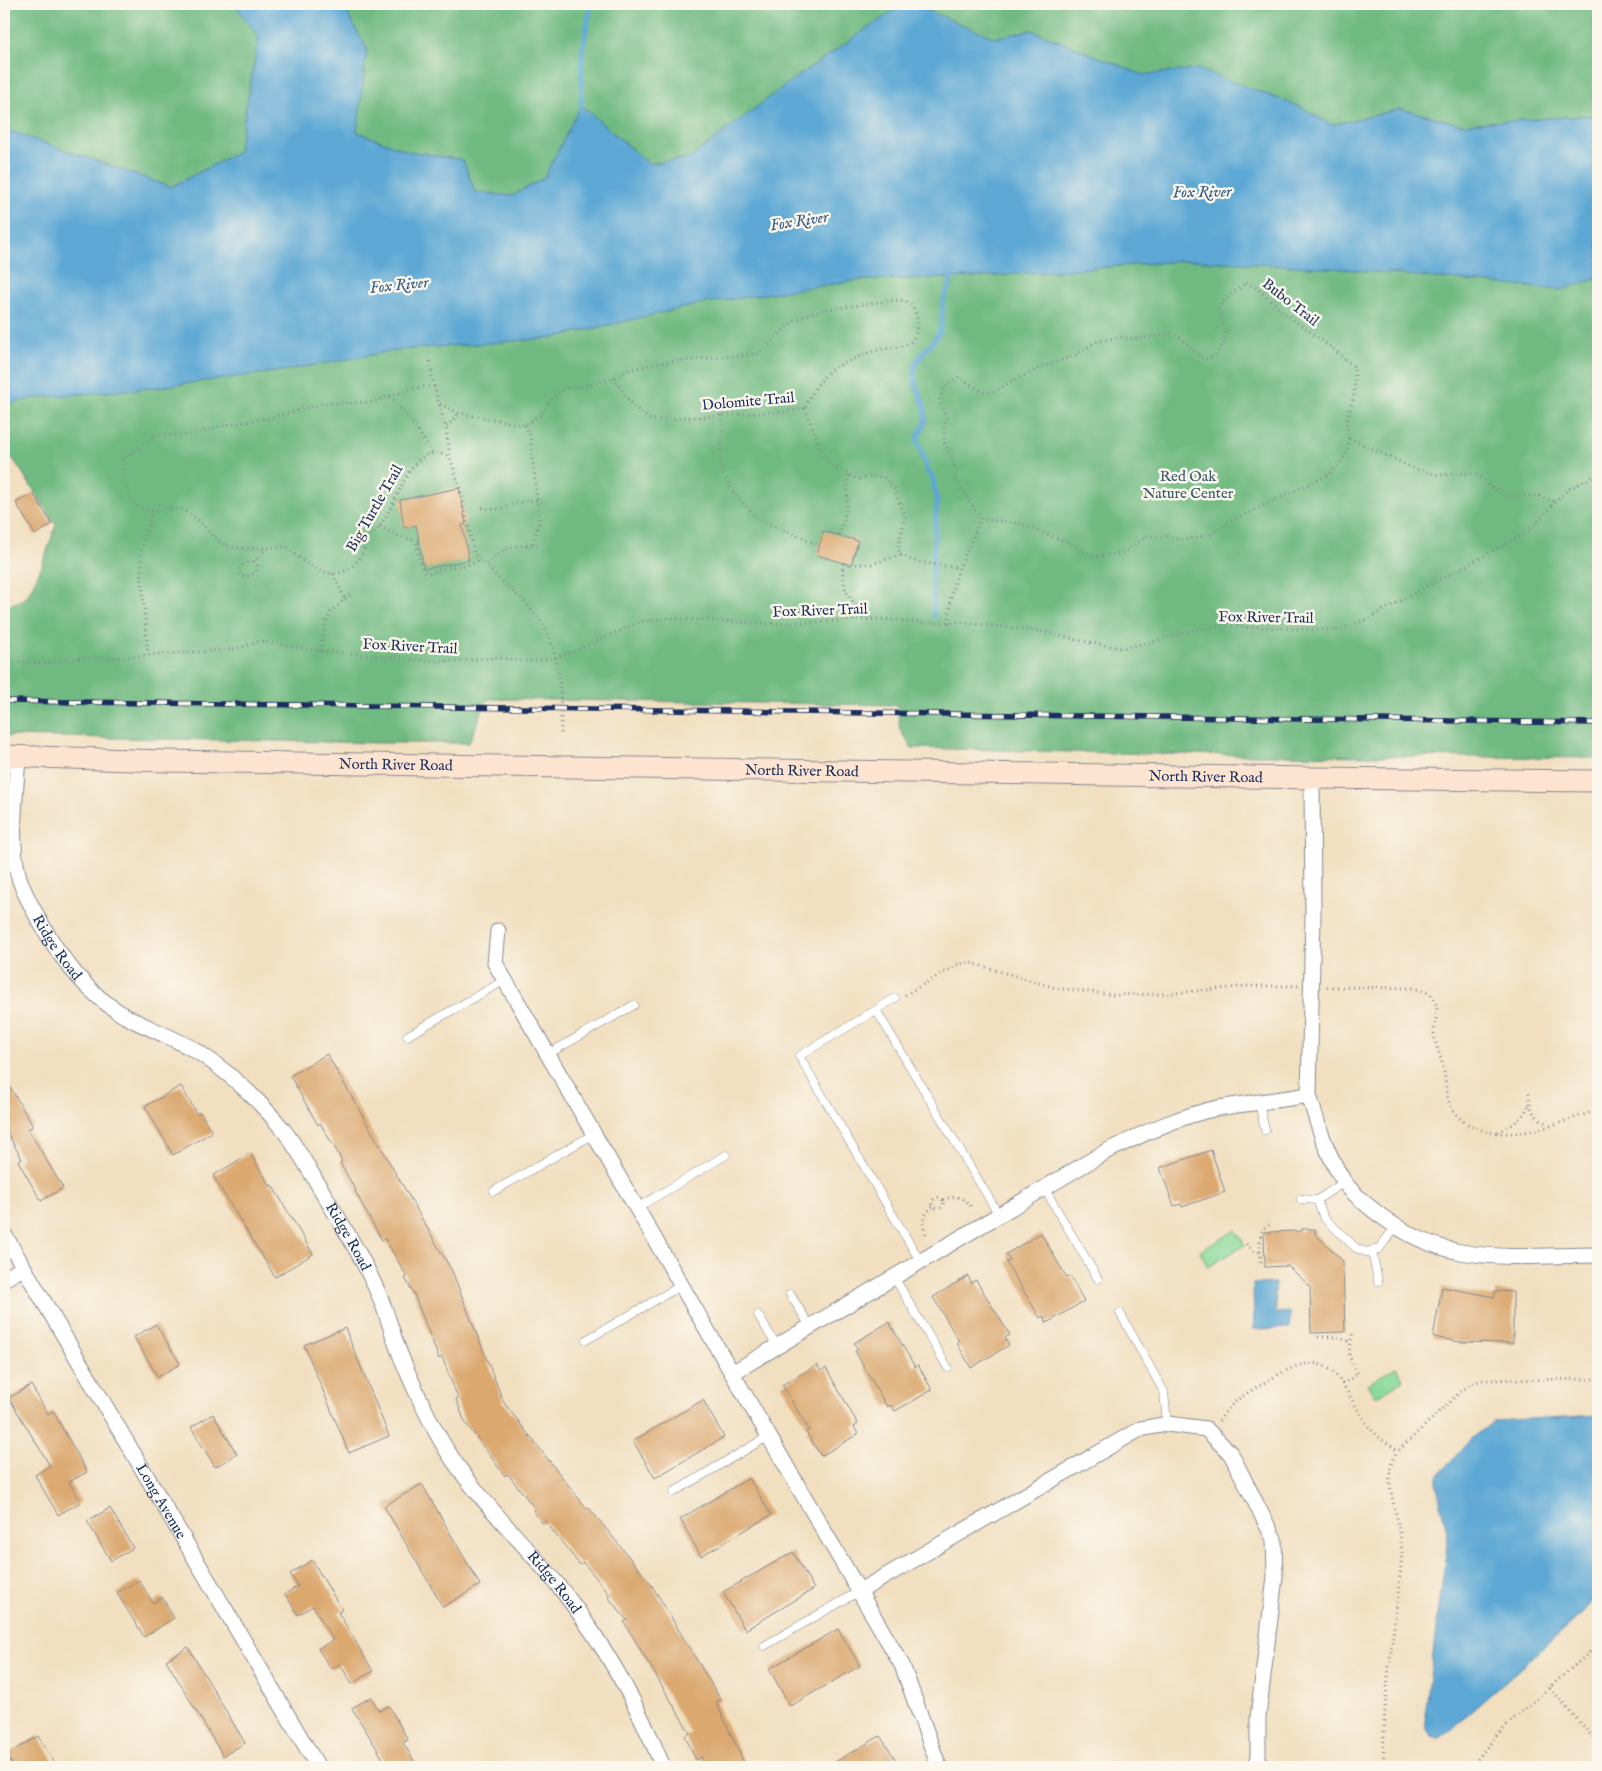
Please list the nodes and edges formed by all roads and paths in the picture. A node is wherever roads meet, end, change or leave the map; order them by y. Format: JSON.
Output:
{"nodes":[{"id":1,"x":430,"y":361,"type":"dead end"},
{"id":2,"x":613,"y":378,"type":"junction"},
{"id":3,"x":434,"y":385,"type":"junction"},
{"id":4,"x":390,"y":396,"type":"junction"},
{"id":5,"x":440,"y":404,"type":"junction"},
{"id":6,"x":805,"y":408,"type":"junction"},
{"id":7,"x":459,"y":413,"type":"junction"},
{"id":8,"x":721,"y":415,"type":"junction"},
{"id":9,"x":525,"y":425,"type":"junction"},
{"id":10,"x":446,"y":428,"type":"junction"},
{"id":11,"x":1349,"y":438,"type":"junction"},
{"id":12,"x":432,"y":453,"type":"junction"},
{"id":13,"x":450,"y":457,"type":"junction"},
{"id":14,"x":1598,"y":474,"type":"edge"},
{"id":15,"x":848,"y":475,"type":"junction"},
{"id":16,"x":537,"y":501,"type":"junction"},
{"id":17,"x":546,"y":502,"type":"dead end"},
{"id":18,"x":1556,"y":502,"type":"junction"},
{"id":19,"x":482,"y":508,"type":"dead end"},
{"id":20,"x":152,"y":511,"type":"junction"},
{"id":21,"x":981,"y":519,"type":"junction"},
{"id":22,"x":380,"y":526,"type":"junction"},
{"id":23,"x":469,"y":532,"type":"junction"},
{"id":24,"x":464,"y":534,"type":"dead end"},
{"id":25,"x":839,"y":535,"type":"dead end"},
{"id":26,"x":532,"y":545,"type":"junction"},
{"id":27,"x":537,"y":545,"type":"dead end"},
{"id":28,"x":820,"y":545,"type":"dead end"},
{"id":29,"x":266,"y":548,"type":"junction"},
{"id":30,"x":901,"y":556,"type":"junction"},
{"id":31,"x":481,"y":559,"type":"junction"},
{"id":32,"x":254,"y":561,"type":"junction"},
{"id":33,"x":843,"y":563,"type":"dead end"},
{"id":34,"x":851,"y":564,"type":"dead end"},
{"id":35,"x":486,"y":565,"type":"junction"},
{"id":36,"x":959,"y":568,"type":"junction"},
{"id":37,"x":333,"y":574,"type":"junction"},
{"id":38,"x":351,"y":594,"type":"dead end"},
{"id":39,"x":344,"y":600,"type":"junction"},
{"id":40,"x":867,"y":620,"type":"junction"},
{"id":41,"x":949,"y":623,"type":"junction"},
{"id":42,"x":320,"y":651,"type":"junction"},
{"id":43,"x":148,"y":655,"type":"junction"},
{"id":44,"x":555,"y":658,"type":"junction"},
{"id":45,"x":4,"y":660,"type":"edge"},
{"id":46,"x":561,"y":736,"type":"dead end"},
{"id":47,"x":11,"y":756,"type":"edge"},
{"id":48,"x":1312,"y":778,"type":"junction"},
{"id":49,"x":1598,"y":781,"type":"edge"},
{"id":50,"x":498,"y":931,"type":"dead end"},
{"id":51,"x":505,"y":980,"type":"junction"},
{"id":52,"x":1299,"y":986,"type":"dead end"},
{"id":53,"x":1323,"y":987,"type":"dead end"},
{"id":54,"x":895,"y":998,"type":"joint"},
{"id":55,"x":634,"y":1006,"type":"dead end"},
{"id":56,"x":876,"y":1010,"type":"junction"},
{"id":57,"x":407,"y":1036,"type":"dead end"},
{"id":58,"x":548,"y":1054,"type":"junction"},
{"id":59,"x":1529,"y":1093,"type":"dead end"},
{"id":60,"x":1309,"y":1095,"type":"junction"},
{"id":61,"x":1259,"y":1103,"type":"junction"},
{"id":62,"x":1529,"y":1105,"type":"junction"},
{"id":63,"x":1598,"y":1110,"type":"edge"},
{"id":64,"x":1548,"y":1125,"type":"junction"},
{"id":65,"x":1265,"y":1130,"type":"dead end"},
{"id":66,"x":1497,"y":1132,"type":"junction"},
{"id":67,"x":594,"y":1134,"type":"junction"},
{"id":68,"x":726,"y":1155,"type":"dead end"},
{"id":69,"x":1344,"y":1182,"type":"junction"},
{"id":70,"x":1044,"y":1188,"type":"junction"},
{"id":71,"x":494,"y":1191,"type":"dead end"},
{"id":72,"x":1301,"y":1199,"type":"dead end"},
{"id":73,"x":943,"y":1200,"type":"junction"},
{"id":74,"x":1317,"y":1200,"type":"junction"},
{"id":75,"x":934,"y":1206,"type":"junction"},
{"id":76,"x":637,"y":1208,"type":"junction"},
{"id":77,"x":972,"y":1208,"type":"dead end"},
{"id":78,"x":998,"y":1215,"type":"junction"},
{"id":79,"x":1272,"y":1224,"type":"dead end"},
{"id":80,"x":1396,"y":1226,"type":"junction"},
{"id":81,"x":4,"y":1234,"type":"edge"},
{"id":82,"x":926,"y":1234,"type":"dead end"},
{"id":83,"x":1246,"y":1244,"type":"dead end"},
{"id":84,"x":1372,"y":1251,"type":"junction"},
{"id":85,"x":1261,"y":1252,"type":"junction"},
{"id":86,"x":1598,"y":1255,"type":"edge"},
{"id":87,"x":920,"y":1261,"type":"junction"},
{"id":88,"x":1261,"y":1262,"type":"dead end"},
{"id":89,"x":23,"y":1268,"type":"junction"},
{"id":90,"x":894,"y":1277,"type":"junction"},
{"id":91,"x":4,"y":1279,"type":"edge"},
{"id":92,"x":1098,"y":1279,"type":"dead end"},
{"id":93,"x":1378,"y":1281,"type":"dead end"},
{"id":94,"x":682,"y":1285,"type":"junction"},
{"id":95,"x":790,"y":1294,"type":"dead end"},
{"id":96,"x":1120,"y":1313,"type":"dead end"},
{"id":97,"x":758,"y":1315,"type":"dead end"},
{"id":98,"x":810,"y":1326,"type":"junction"},
{"id":99,"x":1353,"y":1330,"type":"dead end"},
{"id":100,"x":1318,"y":1337,"type":"dead end"},
{"id":101,"x":586,"y":1340,"type":"dead end"},
{"id":102,"x":1351,"y":1342,"type":"junction"},
{"id":103,"x":777,"y":1346,"type":"junction"},
{"id":104,"x":948,"y":1368,"type":"dead end"},
{"id":105,"x":732,"y":1373,"type":"junction"},
{"id":106,"x":1598,"y":1379,"type":"edge"},
{"id":107,"x":1342,"y":1384,"type":"junction"},
{"id":108,"x":1167,"y":1424,"type":"junction"},
{"id":109,"x":1211,"y":1434,"type":"junction"},
{"id":110,"x":769,"y":1436,"type":"junction"},
{"id":111,"x":1398,"y":1451,"type":"junction"},
{"id":112,"x":674,"y":1492,"type":"dead end"},
{"id":113,"x":858,"y":1592,"type":"junction"},
{"id":114,"x":1598,"y":1645,"type":"edge"},
{"id":115,"x":764,"y":1646,"type":"dead end"},
{"id":116,"x":1550,"y":1688,"type":"junction"},
{"id":117,"x":1598,"y":1743,"type":"edge"},
{"id":118,"x":318,"y":1767,"type":"edge"},
{"id":119,"x":663,"y":1767,"type":"edge"},
{"id":120,"x":939,"y":1767,"type":"edge"},
{"id":121,"x":1258,"y":1767,"type":"edge"},
{"id":122,"x":1384,"y":1767,"type":"edge"},
{"id":123,"x":1471,"y":1767,"type":"edge"}],
"edges":[{"from":1,"to":3,"type":"path"},
{"from":2,"to":6,"type":"path","name":"Dolomite Trail"},
{"from":2,"to":8,"type":"path","name":"Dolomite Trail"},
{"from":2,"to":9,"type":"path"},
{"from":3,"to":4,"type":"path"},
{"from":3,"to":5,"type":"path"},
{"from":4,"to":12,"type":"path"},
{"from":4,"to":20,"type":"path"},
{"from":5,"to":7,"type":"path"},
{"from":5,"to":10,"type":"path"},
{"from":6,"to":8,"type":"path","name":"Dolomite Trail"},
{"from":6,"to":15,"type":"path"},
{"from":7,"to":9,"type":"path"},
{"from":7,"to":10,"type":"path"},
{"from":8,"to":28,"type":"path"},
{"from":9,"to":16,"type":"path"},
{"from":10,"to":13,"type":"path"},
{"from":11,"to":18,"type":"path"},
{"from":11,"to":21,"type":"path","name":"Bubo Trail"},
{"from":11,"to":21,"type":"path","name":"Bubo Trail"},
{"from":12,"to":13,"type":"path"},
{"from":12,"to":22,"type":"path","name":"Big Turtle Trail"},
{"from":13,"to":23,"type":"path"},
{"from":14,"to":18,"type":"path","name":"Fox River Trail"},
{"from":15,"to":25,"type":"path"},
{"from":15,"to":30,"type":"path"},
{"from":16,"to":17,"type":"path"},
{"from":16,"to":19,"type":"path"},
{"from":16,"to":26,"type":"path"},
{"from":18,"to":41,"type":"path","name":"Fox River Trail"},
{"from":20,"to":29,"type":"path"},
{"from":20,"to":43,"type":"path"},
{"from":21,"to":36,"type":"path"},
{"from":22,"to":31,"type":"path"},
{"from":22,"to":37,"type":"path","name":"Big Turtle Trail"},
{"from":23,"to":24,"type":"path"},
{"from":23,"to":31,"type":"path"},
{"from":26,"to":27,"type":"path"},
{"from":26,"to":35,"type":"path"},
{"from":29,"to":32,"type":"path"},
{"from":29,"to":37,"type":"path"},
{"from":30,"to":34,"type":"path"},
{"from":30,"to":36,"type":"path"},
{"from":31,"to":35,"type":"path"},
{"from":32,"to":32,"type":"path"},
{"from":33,"to":40,"type":"path"},
{"from":35,"to":44,"type":"path"},
{"from":36,"to":41,"type":"path"},
{"from":37,"to":39,"type":"path"},
{"from":38,"to":39,"type":"path"},
{"from":39,"to":42,"type":"path"},
{"from":40,"to":41,"type":"path","name":"Fox River Trail"},
{"from":40,"to":44,"type":"path","name":"Fox River Trail"},
{"from":42,"to":43,"type":"path","name":"Fox River Trail"},
{"from":42,"to":44,"type":"path","name":"Fox River Trail"},
{"from":43,"to":45,"type":"path","name":"Fox River Trail"},
{"from":44,"to":46,"type":"path"},
{"from":47,"to":48,"type":"main road","name":"North River Road"},
{"from":47,"to":119,"type":"street","name":"Ridge Road"},
{"from":48,"to":49,"type":"main road","name":"North River Road"},
{"from":48,"to":60,"type":"street"},
{"from":50,"to":51,"type":"street"},
{"from":51,"to":57,"type":"lane"},
{"from":51,"to":58,"type":"street"},
{"from":52,"to":54,"type":"path"},
{"from":53,"to":66,"type":"path"},
{"from":54,"to":56,"type":"lane"},
{"from":55,"to":58,"type":"lane"},
{"from":56,"to":78,"type":"lane"},
{"from":56,"to":87,"type":"lane"},
{"from":58,"to":67,"type":"street"},
{"from":59,"to":62,"type":"path"},
{"from":60,"to":61,"type":"street"},
{"from":60,"to":69,"type":"street"},
{"from":61,"to":65,"type":"lane"},
{"from":61,"to":70,"type":"street"},
{"from":62,"to":64,"type":"path"},
{"from":62,"to":66,"type":"path"},
{"from":63,"to":64,"type":"path"},
{"from":64,"to":66,"type":"path"},
{"from":67,"to":71,"type":"lane"},
{"from":67,"to":76,"type":"street"},
{"from":68,"to":76,"type":"lane"},
{"from":69,"to":74,"type":"lane"},
{"from":69,"to":80,"type":"street"},
{"from":70,"to":78,"type":"street"},
{"from":70,"to":92,"type":"lane"},
{"from":72,"to":74,"type":"lane"},
{"from":73,"to":75,"type":"path"},
{"from":73,"to":75,"type":"path"},
{"from":73,"to":77,"type":"path"},
{"from":74,"to":84,"type":"lane"},
{"from":75,"to":82,"type":"path"},
{"from":76,"to":94,"type":"street"},
{"from":78,"to":87,"type":"street"},
{"from":79,"to":85,"type":"path"},
{"from":80,"to":84,"type":"lane"},
{"from":80,"to":86,"type":"street"},
{"from":81,"to":89,"type":"street","name":"Long Avenue"},
{"from":83,"to":85,"type":"path"},
{"from":84,"to":93,"type":"lane"},
{"from":85,"to":88,"type":"path"},
{"from":87,"to":90,"type":"street"},
{"from":89,"to":91,"type":"street"},
{"from":89,"to":118,"type":"street","name":"Long Avenue"},
{"from":90,"to":98,"type":"street"},
{"from":90,"to":104,"type":"lane"},
{"from":94,"to":101,"type":"lane"},
{"from":94,"to":105,"type":"street"},
{"from":95,"to":98,"type":"lane"},
{"from":96,"to":108,"type":"lane"},
{"from":97,"to":103,"type":"lane"},
{"from":98,"to":103,"type":"street"},
{"from":99,"to":102,"type":"path"},
{"from":100,"to":102,"type":"path"},
{"from":102,"to":107,"type":"path"},
{"from":103,"to":105,"type":"street"},
{"from":105,"to":110,"type":"street"},
{"from":106,"to":111,"type":"path"},
{"from":107,"to":109,"type":"path"},
{"from":107,"to":111,"type":"path"},
{"from":108,"to":109,"type":"street"},
{"from":108,"to":113,"type":"street"},
{"from":109,"to":121,"type":"street"},
{"from":110,"to":112,"type":"lane"},
{"from":110,"to":113,"type":"street"},
{"from":111,"to":122,"type":"path"},
{"from":113,"to":115,"type":"lane"},
{"from":113,"to":120,"type":"street"},
{"from":114,"to":116,"type":"path"},
{"from":116,"to":117,"type":"path"},
{"from":116,"to":123,"type":"path"}]}
